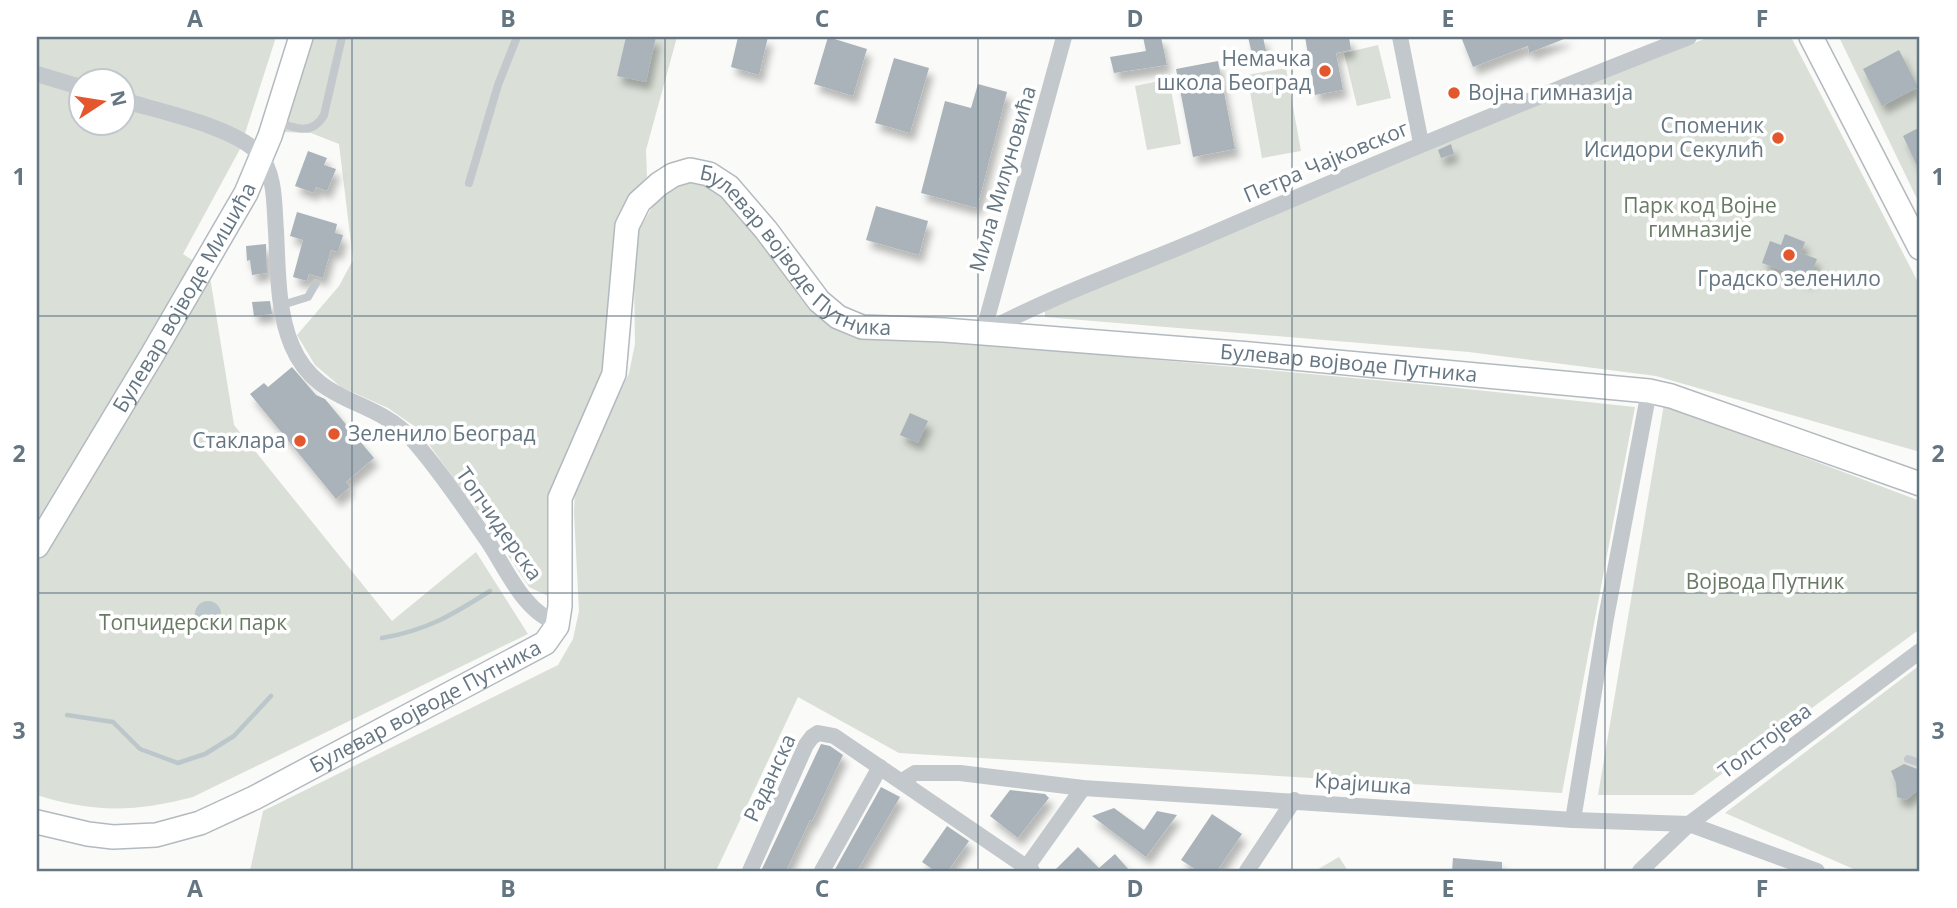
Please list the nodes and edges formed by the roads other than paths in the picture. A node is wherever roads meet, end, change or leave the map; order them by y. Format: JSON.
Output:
{"nodes":[{"id":1,"x":301,"y":37,"type":"edge"},
{"id":2,"x":342,"y":37,"type":"edge"},
{"id":3,"x":517,"y":37,"type":"edge"},
{"id":4,"x":1064,"y":37,"type":"edge"},
{"id":5,"x":1400,"y":37,"type":"edge"},
{"id":6,"x":1689,"y":37,"type":"edge"},
{"id":7,"x":1811,"y":37,"type":"edge"},
{"id":8,"x":37,"y":74,"type":"edge"},
{"id":9,"x":66,"y":83,"type":"edge"},
{"id":10,"x":136,"y":105,"type":"edge"},
{"id":11,"x":275,"y":121,"type":"junction"},
{"id":12,"x":1421,"y":144,"type":"junction"},
{"id":13,"x":262,"y":157,"type":"junction"},
{"id":14,"x":469,"y":183,"type":"dead end"},
{"id":15,"x":1920,"y":248,"type":"edge"},
{"id":16,"x":316,"y":283,"type":"dead end"},
{"id":17,"x":282,"y":305,"type":"junction"},
{"id":18,"x":983,"y":333,"type":"junction"},
{"id":19,"x":1649,"y":391,"type":"junction"},
{"id":20,"x":1920,"y":484,"type":"edge"},
{"id":21,"x":37,"y":546,"type":"edge"},
{"id":22,"x":558,"y":623,"type":"junction"},
{"id":23,"x":1920,"y":650,"type":"edge"},
{"id":24,"x":1908,"y":759,"type":"dead end"},
{"id":25,"x":1920,"y":763,"type":"edge"},
{"id":26,"x":880,"y":767,"type":"junction"},
{"id":27,"x":902,"y":781,"type":"junction"},
{"id":28,"x":1083,"y":788,"type":"junction"},
{"id":29,"x":1294,"y":800,"type":"junction"},
{"id":30,"x":1573,"y":820,"type":"junction"},
{"id":31,"x":37,"y":822,"type":"edge"},
{"id":32,"x":1689,"y":824,"type":"junction"},
{"id":33,"x":1028,"y":870,"type":"edge"},
{"id":34,"x":750,"y":871,"type":"edge"},
{"id":35,"x":822,"y":871,"type":"edge"},
{"id":36,"x":1247,"y":871,"type":"edge"},
{"id":37,"x":1640,"y":871,"type":"edge"},
{"id":38,"x":1817,"y":871,"type":"edge"}],
"edges":[{"from":1,"to":11,"type":"street","name":"Булевар војводе Мишића"},
{"from":2,"to":11,"type":"lane"},
{"from":3,"to":14,"type":"lane"},
{"from":4,"to":18,"type":"street","name":"Мила Милуновића"},
{"from":5,"to":12,"type":"street"},
{"from":6,"to":12,"type":"street","name":"Петра Чајковског"},
{"from":7,"to":15,"type":"street"},
{"from":8,"to":9,"type":"street"},
{"from":10,"to":13,"type":"street"},
{"from":11,"to":13,"type":"street","name":"Булевар војводе Мишића"},
{"from":12,"to":18,"type":"street","name":"Петра Чајковског"},
{"from":13,"to":17,"type":"street","name":"Топчидерска"},
{"from":13,"to":21,"type":"street","name":"Булевар војводе Мишића"},
{"from":16,"to":17,"type":"lane"},
{"from":17,"to":22,"type":"street","name":"Топчидерска"},
{"from":18,"to":19,"type":"street","name":"Булевар војводе Путника"},
{"from":18,"to":22,"type":"street","name":"Булевар војводе Путника"},
{"from":19,"to":20,"type":"street","name":"Булевар војводе Путника"},
{"from":19,"to":30,"type":"street"},
{"from":22,"to":31,"type":"street","name":"Булевар војводе Путника"},
{"from":23,"to":32,"type":"street","name":"Толстојева"},
{"from":24,"to":25,"type":"lane"},
{"from":26,"to":27,"type":"street","name":"Раданска"},
{"from":26,"to":34,"type":"street","name":"Раданска"},
{"from":26,"to":35,"type":"street"},
{"from":27,"to":28,"type":"street","name":"Крајишка"},
{"from":27,"to":33,"type":"street","name":"Раданска"},
{"from":28,"to":29,"type":"street","name":"Крајишка"},
{"from":28,"to":33,"type":"street"},
{"from":29,"to":30,"type":"street","name":"Крајишка"},
{"from":29,"to":36,"type":"street"},
{"from":30,"to":32,"type":"street","name":"Крајишка"},
{"from":32,"to":37,"type":"street","name":"Толстојева"},
{"from":32,"to":38,"type":"street","name":"Крајишка"}]}
